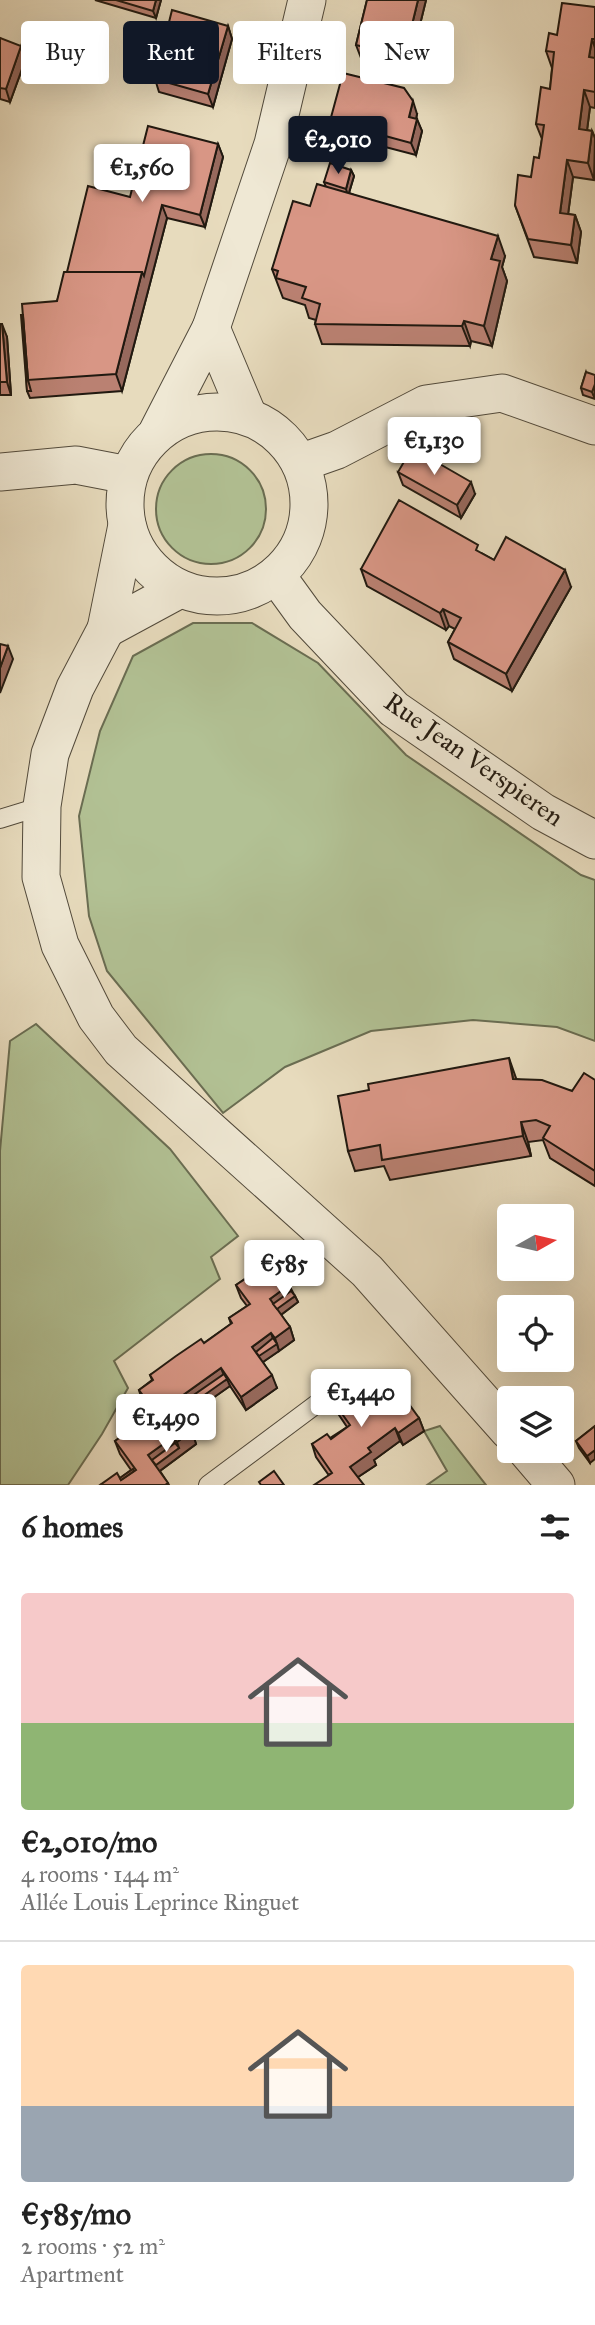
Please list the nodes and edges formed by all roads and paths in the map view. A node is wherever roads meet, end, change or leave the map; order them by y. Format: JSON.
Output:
{"nodes":[{"id":1,"x":307,"y":0,"type":"edge"},
{"id":2,"x":211,"y":328,"type":"junction"},
{"id":3,"x":248,"y":416,"type":"junction"},
{"id":4,"x":595,"y":426,"type":"edge"},
{"id":5,"x":158,"y":431,"type":"junction"},
{"id":6,"x":300,"y":463,"type":"junction"},
{"id":7,"x":0,"y":472,"type":"edge"},
{"id":8,"x":128,"y":475,"type":"junction"},
{"id":9,"x":127,"y":525,"type":"junction"},
{"id":10,"x":276,"y":575,"type":"junction"},
{"id":11,"x":180,"y":589,"type":"junction"},
{"id":12,"x":106,"y":629,"type":"junction"},
{"id":13,"x":42,"y":806,"type":"junction"},
{"id":14,"x":0,"y":819,"type":"edge"},
{"id":15,"x":595,"y":840,"type":"edge"},
{"id":16,"x":342,"y":1385,"type":"edge"},
{"id":17,"x":497,"y":1417,"type":"edge"},
{"id":18,"x":537,"y":1463,"type":"edge"},
{"id":19,"x":208,"y":1485,"type":"edge"},
{"id":20,"x":556,"y":1485,"type":"edge"}],
"edges":[{"from":1,"to":2,"type":"street"},
{"from":2,"to":3,"type":"street"},
{"from":2,"to":5,"type":"street"},
{"from":3,"to":5,"type":"street"},
{"from":3,"to":6,"type":"street"},
{"from":4,"to":6,"type":"street"},
{"from":5,"to":8,"type":"street"},
{"from":6,"to":10,"type":"street"},
{"from":7,"to":8,"type":"street"},
{"from":8,"to":9,"type":"street"},
{"from":9,"to":11,"type":"street"},
{"from":9,"to":12,"type":"street"},
{"from":10,"to":11,"type":"street"},
{"from":10,"to":15,"type":"street","name":"Rue Jean Verspieren"},
{"from":11,"to":12,"type":"street"},
{"from":12,"to":13,"type":"street"},
{"from":13,"to":14,"type":"lane"},
{"from":13,"to":17,"type":"street"},
{"from":16,"to":19,"type":"lane"},
{"from":18,"to":20,"type":"street"}]}
